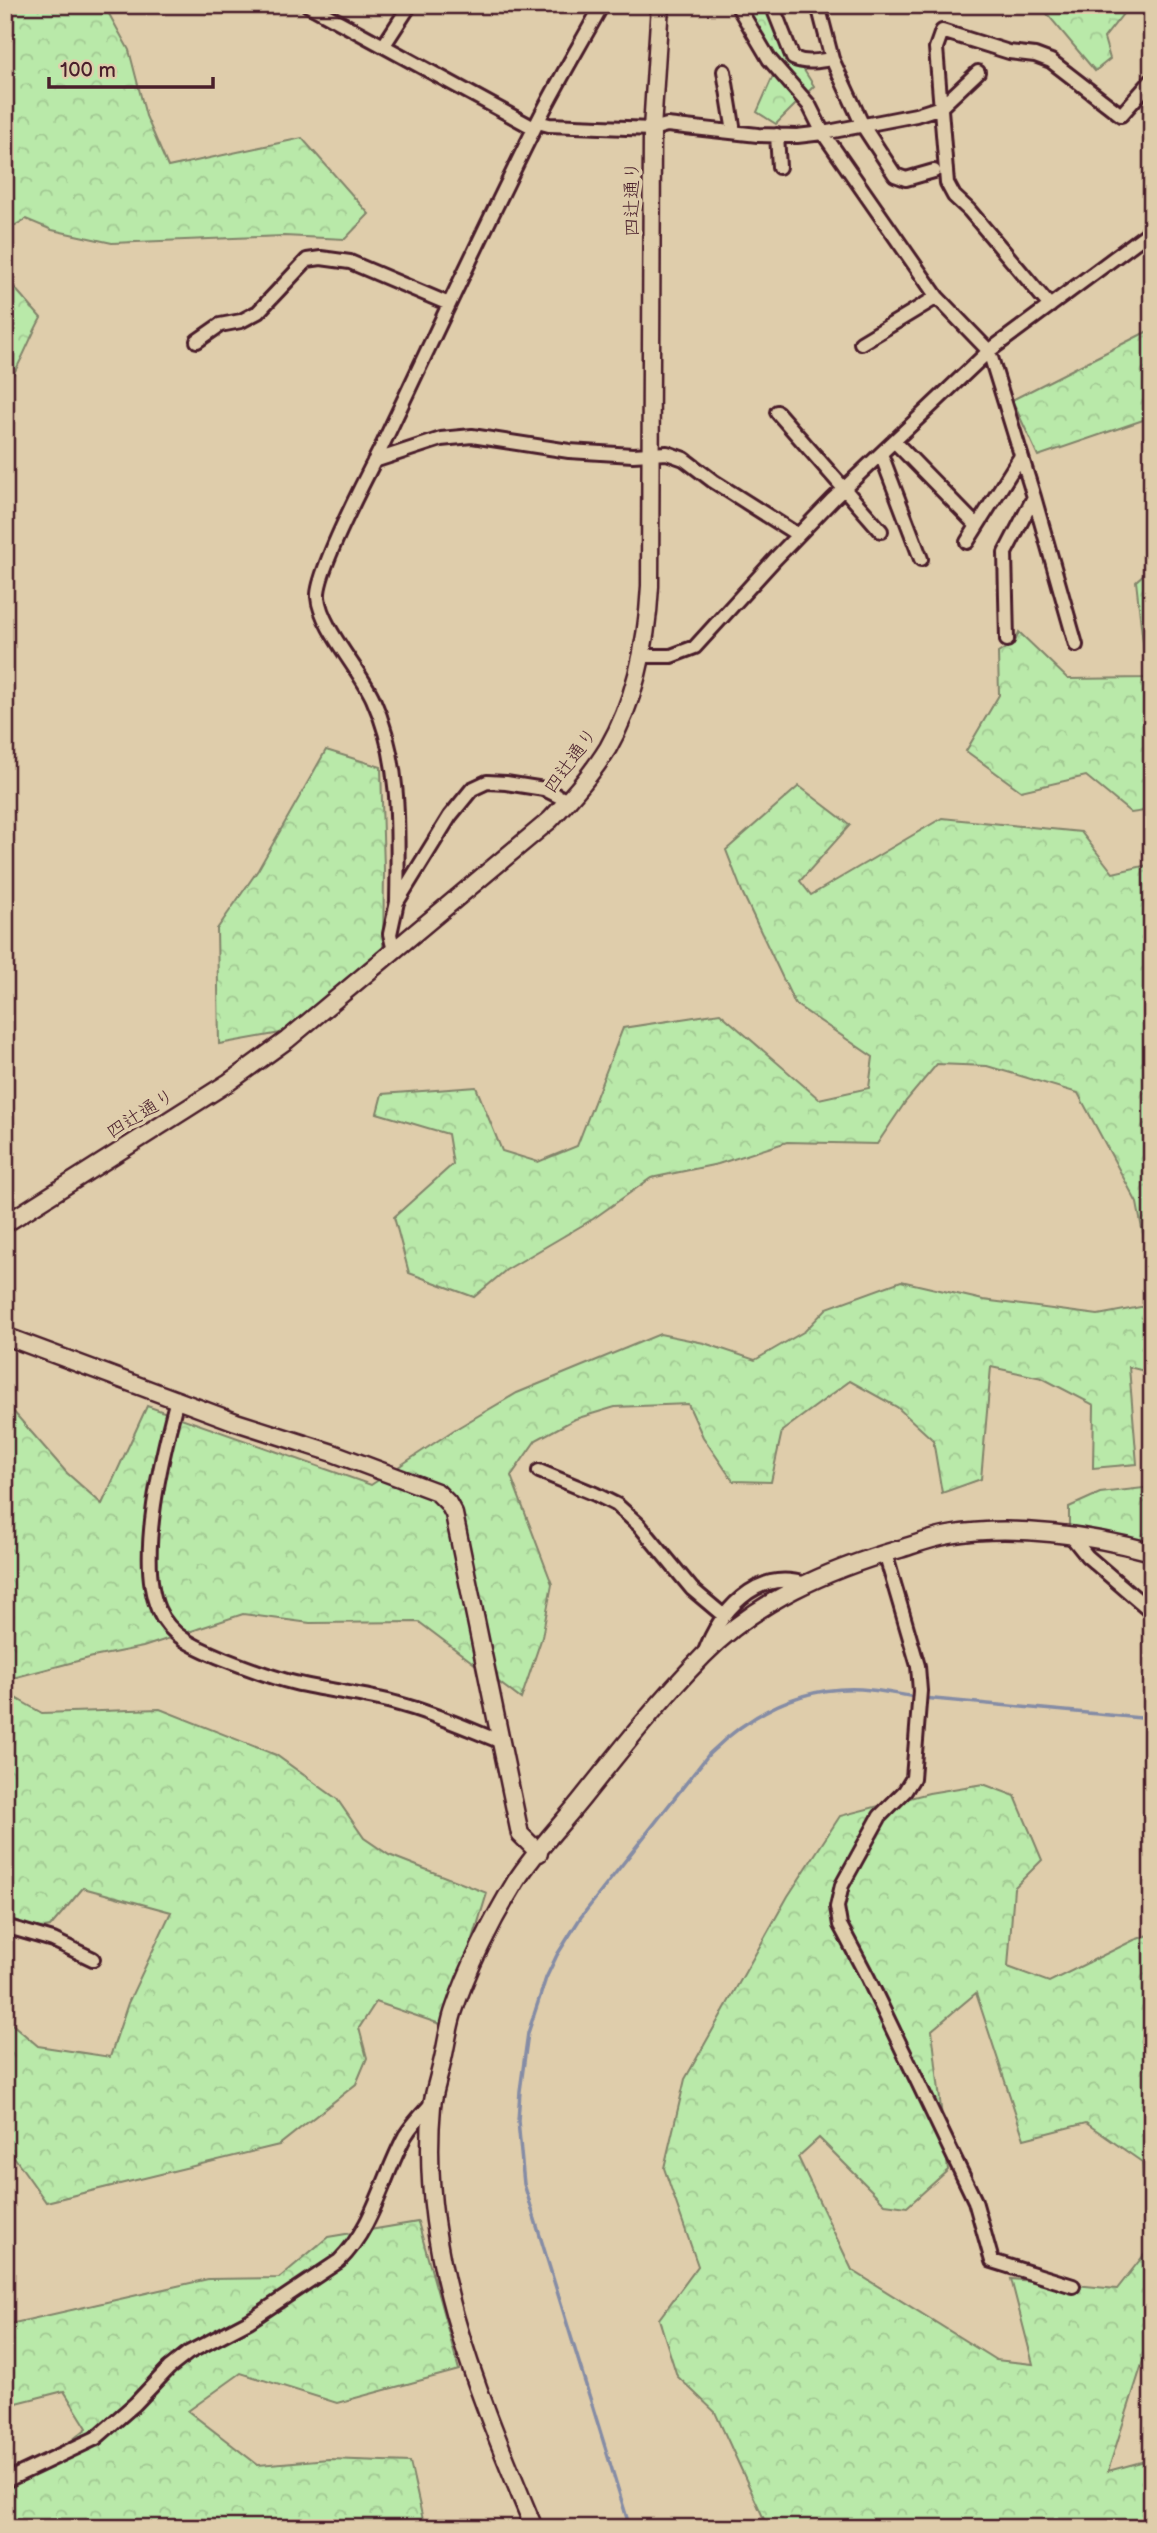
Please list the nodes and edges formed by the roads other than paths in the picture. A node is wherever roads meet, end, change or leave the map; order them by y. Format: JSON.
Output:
{"nodes":[{"id":1,"x":308,"y":5,"type":"edge"},
{"id":2,"x":410,"y":5,"type":"edge"},
{"id":3,"x":602,"y":5,"type":"edge"},
{"id":4,"x":660,"y":5,"type":"edge"},
{"id":5,"x":737,"y":5,"type":"edge"},
{"id":6,"x":772,"y":5,"type":"edge"},
{"id":7,"x":818,"y":5,"type":"edge"},
{"id":8,"x":384,"y":45,"type":"junction"},
{"id":9,"x":832,"y":59,"type":"junction"},
{"id":10,"x":724,"y":71,"type":"dead end"},
{"id":11,"x":978,"y":72,"type":"dead end"},
{"id":12,"x":1152,"y":80,"type":"edge"},
{"id":13,"x":941,"y":107,"type":"junction"},
{"id":14,"x":536,"y":125,"type":"junction"},
{"id":15,"x":863,"y":126,"type":"junction"},
{"id":16,"x":652,"y":128,"type":"junction"},
{"id":17,"x":734,"y":132,"type":"junction"},
{"id":18,"x":823,"y":133,"type":"junction"},
{"id":19,"x":776,"y":135,"type":"junction"},
{"id":20,"x":779,"y":167,"type":"dead end"},
{"id":21,"x":934,"y":171,"type":"dead end"},
{"id":22,"x":1152,"y":230,"type":"edge"},
{"id":23,"x":937,"y":297,"type":"junction"},
{"id":24,"x":449,"y":304,"type":"junction"},
{"id":25,"x":1050,"y":306,"type":"junction"},
{"id":26,"x":197,"y":341,"type":"dead end"},
{"id":27,"x":861,"y":343,"type":"dead end"},
{"id":28,"x":989,"y":351,"type":"junction"},
{"id":29,"x":777,"y":412,"type":"dead end"},
{"id":30,"x":894,"y":442,"type":"junction"},
{"id":31,"x":881,"y":453,"type":"junction"},
{"id":32,"x":650,"y":455,"type":"junction"},
{"id":33,"x":1021,"y":456,"type":"junction"},
{"id":34,"x":374,"y":461,"type":"junction"},
{"id":35,"x":844,"y":488,"type":"junction"},
{"id":36,"x":1034,"y":497,"type":"junction"},
{"id":37,"x":976,"y":525,"type":"junction"},
{"id":38,"x":881,"y":531,"type":"dead end"},
{"id":39,"x":798,"y":535,"type":"junction"},
{"id":40,"x":967,"y":542,"type":"dead end"},
{"id":41,"x":921,"y":559,"type":"dead end"},
{"id":42,"x":1007,"y":640,"type":"dead end"},
{"id":43,"x":1076,"y":645,"type":"dead end"},
{"id":44,"x":643,"y":656,"type":"junction"},
{"id":45,"x":568,"y":801,"type":"junction"},
{"id":46,"x":397,"y":902,"type":"junction"},
{"id":47,"x":394,"y":951,"type":"junction"},
{"id":48,"x":5,"y":1224,"type":"edge"},
{"id":49,"x":5,"y":1336,"type":"edge"},
{"id":50,"x":177,"y":1399,"type":"junction"},
{"id":51,"x":539,"y":1471,"type":"dead end"},
{"id":52,"x":1071,"y":1536,"type":"junction"},
{"id":53,"x":1152,"y":1552,"type":"edge"},
{"id":54,"x":885,"y":1553,"type":"junction"},
{"id":55,"x":805,"y":1584,"type":"junction"},
{"id":56,"x":1152,"y":1612,"type":"edge"},
{"id":57,"x":724,"y":1616,"type":"junction"},
{"id":58,"x":704,"y":1654,"type":"junction"},
{"id":59,"x":499,"y":1741,"type":"junction"},
{"id":60,"x":539,"y":1853,"type":"junction"},
{"id":61,"x":5,"y":1926,"type":"edge"},
{"id":62,"x":93,"y":1959,"type":"dead end"},
{"id":63,"x":433,"y":2102,"type":"junction"},
{"id":64,"x":1073,"y":2286,"type":"dead end"},
{"id":65,"x":5,"y":2481,"type":"edge"},
{"id":66,"x":534,"y":2528,"type":"edge"}],
"edges":[{"from":1,"to":8,"type":"street"},
{"from":2,"to":8,"type":"street"},
{"from":3,"to":14,"type":"street"},
{"from":4,"to":16,"type":"street","name":"四辻通り"},
{"from":5,"to":18,"type":"street"},
{"from":6,"to":9,"type":"street"},
{"from":7,"to":9,"type":"street"},
{"from":8,"to":14,"type":"street"},
{"from":9,"to":15,"type":"street"},
{"from":10,"to":17,"type":"street"},
{"from":11,"to":13,"type":"street"},
{"from":12,"to":13,"type":"street"},
{"from":13,"to":15,"type":"street"},
{"from":13,"to":25,"type":"street"},
{"from":14,"to":16,"type":"street"},
{"from":14,"to":24,"type":"street"},
{"from":15,"to":18,"type":"street"},
{"from":15,"to":21,"type":"street"},
{"from":16,"to":17,"type":"street"},
{"from":16,"to":32,"type":"street","name":"四辻通り"},
{"from":17,"to":19,"type":"street"},
{"from":18,"to":19,"type":"street"},
{"from":18,"to":23,"type":"street"},
{"from":19,"to":20,"type":"street"},
{"from":22,"to":25,"type":"street"},
{"from":23,"to":27,"type":"street"},
{"from":23,"to":28,"type":"street"},
{"from":24,"to":26,"type":"street"},
{"from":24,"to":34,"type":"street"},
{"from":25,"to":28,"type":"street"},
{"from":28,"to":30,"type":"street"},
{"from":28,"to":33,"type":"street"},
{"from":29,"to":35,"type":"street"},
{"from":30,"to":31,"type":"street"},
{"from":30,"to":37,"type":"street"},
{"from":31,"to":35,"type":"street"},
{"from":31,"to":41,"type":"street"},
{"from":32,"to":34,"type":"street"},
{"from":32,"to":39,"type":"street"},
{"from":32,"to":44,"type":"street","name":"四辻通り"},
{"from":33,"to":36,"type":"street"},
{"from":33,"to":37,"type":"street"},
{"from":34,"to":46,"type":"street"},
{"from":35,"to":38,"type":"street"},
{"from":35,"to":39,"type":"street"},
{"from":36,"to":42,"type":"street"},
{"from":36,"to":43,"type":"street"},
{"from":37,"to":40,"type":"street"},
{"from":39,"to":44,"type":"street"},
{"from":44,"to":45,"type":"street","name":"四辻通り"},
{"from":45,"to":46,"type":"street"},
{"from":45,"to":47,"type":"street","name":"四辻通り"},
{"from":46,"to":47,"type":"street"},
{"from":47,"to":48,"type":"street","name":"四辻通り"},
{"from":49,"to":50,"type":"street"},
{"from":50,"to":59,"type":"street"},
{"from":50,"to":59,"type":"street"},
{"from":51,"to":57,"type":"street"},
{"from":52,"to":53,"type":"street"},
{"from":52,"to":54,"type":"street"},
{"from":52,"to":56,"type":"street"},
{"from":54,"to":55,"type":"street"},
{"from":54,"to":64,"type":"street"},
{"from":55,"to":57,"type":"street"},
{"from":55,"to":58,"type":"street"},
{"from":57,"to":58,"type":"street"},
{"from":58,"to":60,"type":"street"},
{"from":59,"to":60,"type":"street"},
{"from":60,"to":63,"type":"street"},
{"from":61,"to":62,"type":"street"},
{"from":63,"to":65,"type":"street"},
{"from":63,"to":66,"type":"street"}]}
